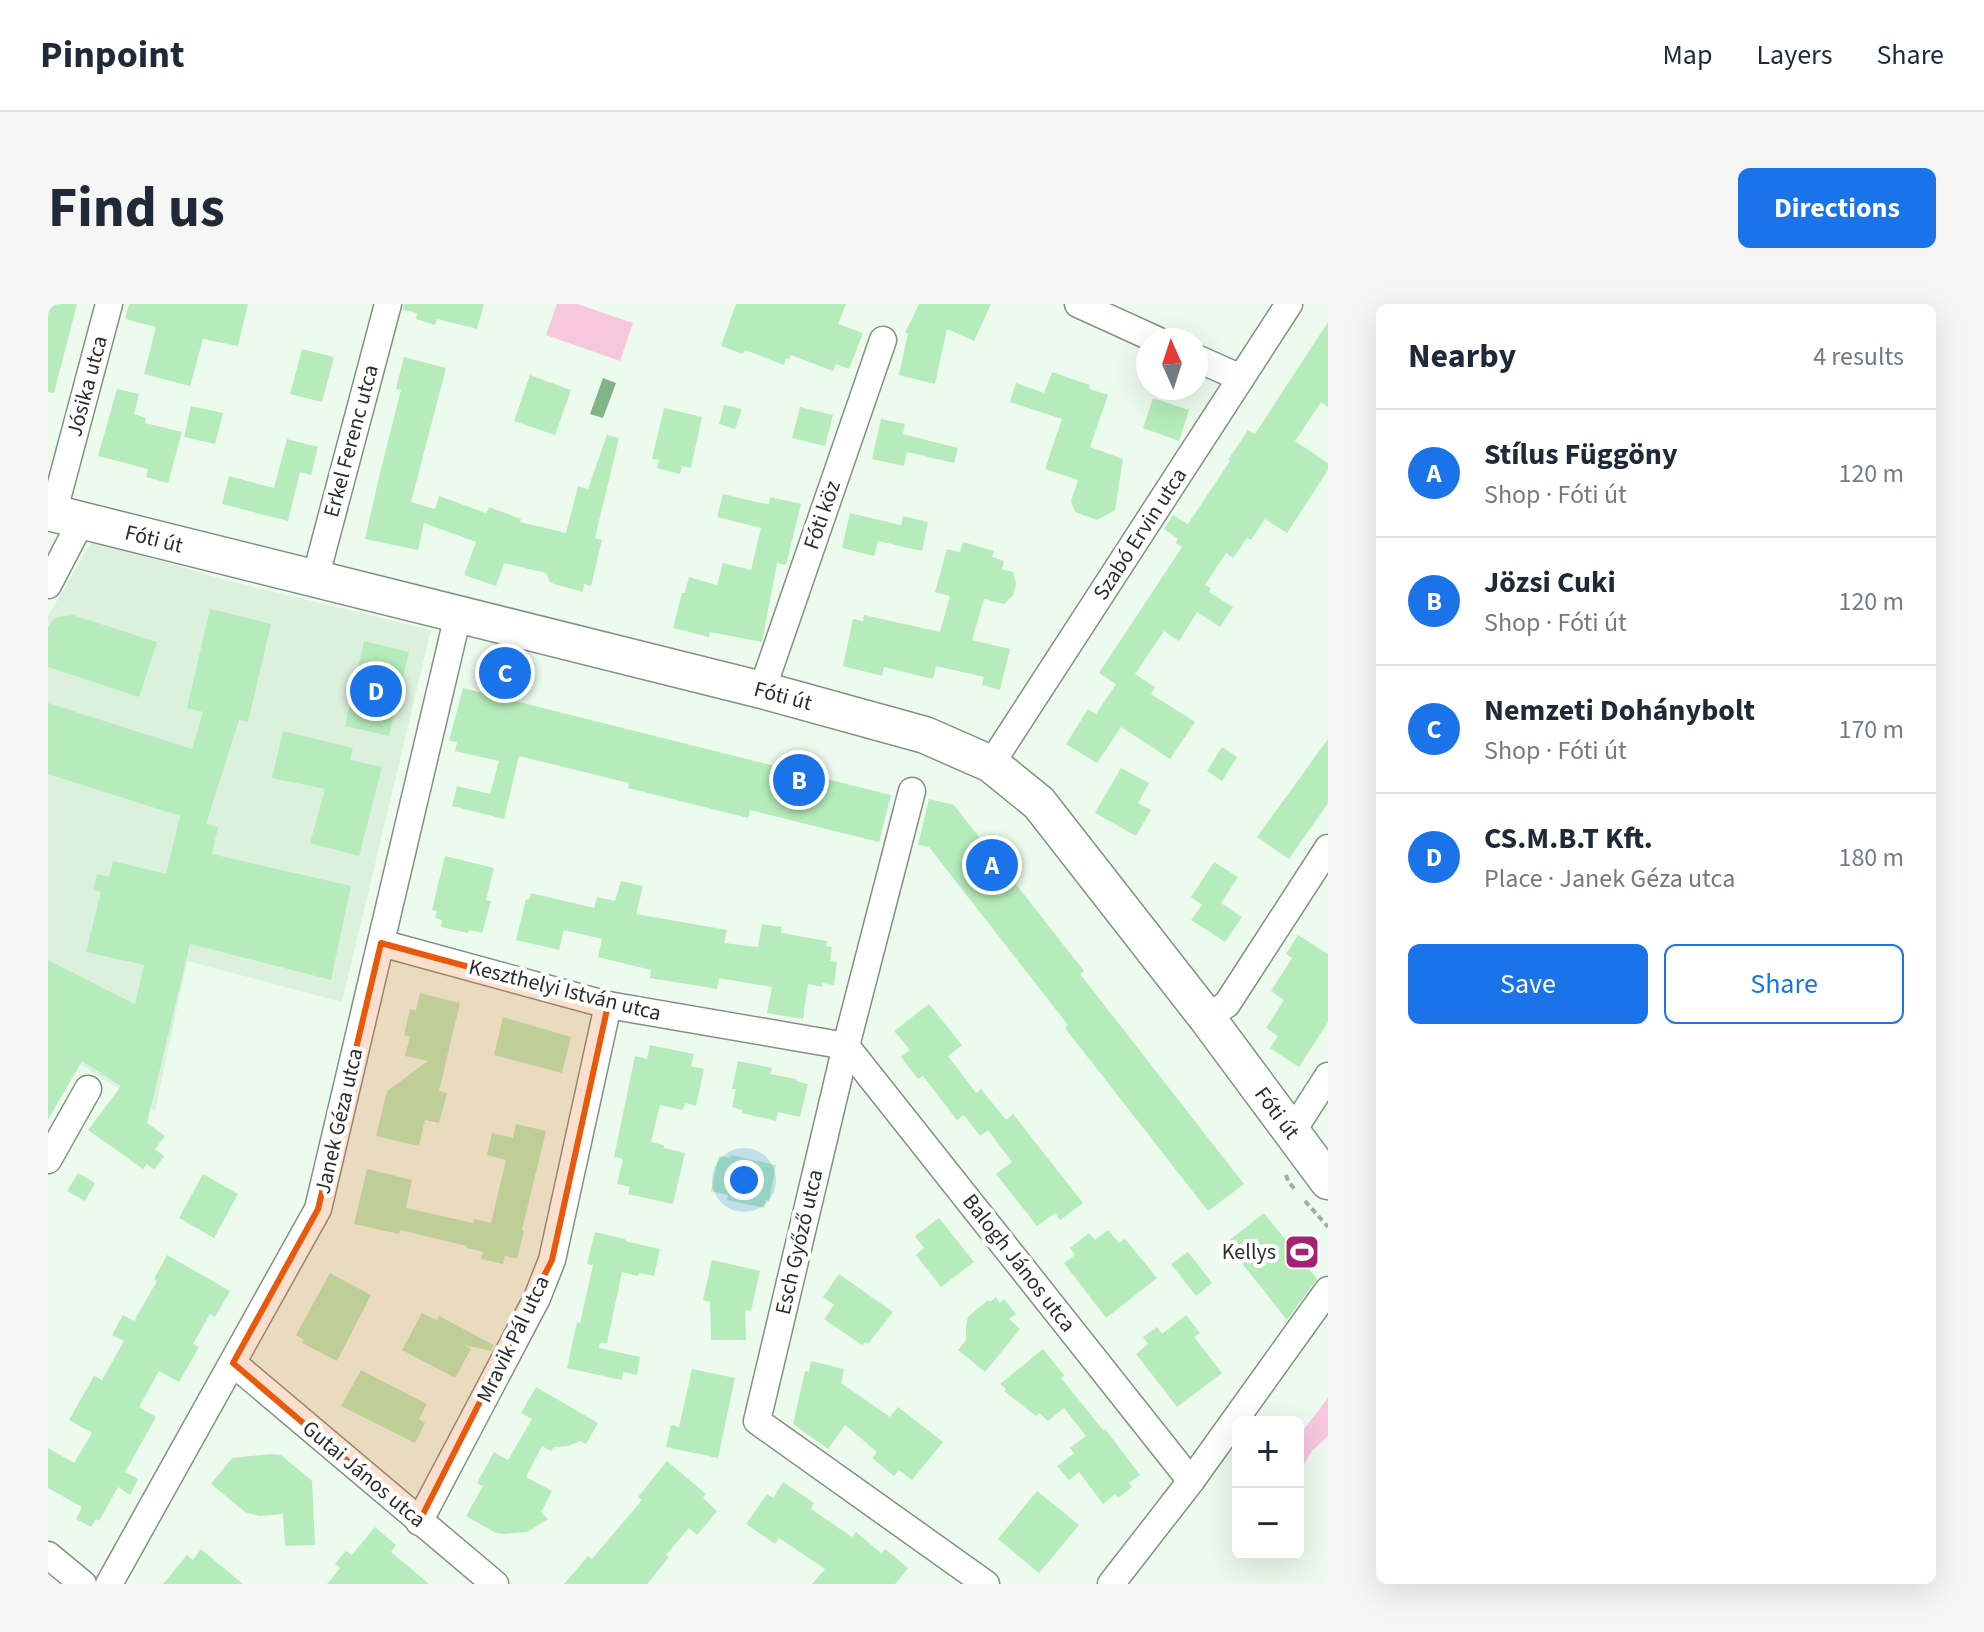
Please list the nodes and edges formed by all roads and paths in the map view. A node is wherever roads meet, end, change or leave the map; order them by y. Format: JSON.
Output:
{"nodes":[{"id":1,"x":109,"y":304,"type":"edge"},
{"id":2,"x":388,"y":304,"type":"edge"},
{"id":3,"x":1078,"y":304,"type":"edge"},
{"id":4,"x":1289,"y":304,"type":"edge"},
{"id":5,"x":1136,"y":330,"type":"edge"},
{"id":6,"x":883,"y":340,"type":"dead end"},
{"id":7,"x":1208,"y":363,"type":"edge"},
{"id":8,"x":1241,"y":378,"type":"junction"},
{"id":9,"x":59,"y":515,"type":"edge"},
{"id":10,"x":315,"y":579,"type":"junction"},
{"id":11,"x":48,"y":585,"type":"edge"},
{"id":12,"x":458,"y":615,"type":"junction"},
{"id":13,"x":762,"y":690,"type":"junction"},
{"id":14,"x":991,"y":764,"type":"junction"},
{"id":15,"x":912,"y":791,"type":"dead end"},
{"id":16,"x":1328,"y":848,"type":"edge"},
{"id":17,"x":381,"y":943,"type":"junction"},
{"id":18,"x":608,"y":1005,"type":"junction"},
{"id":19,"x":1207,"y":1018,"type":"junction"},
{"id":20,"x":846,"y":1046,"type":"junction"},
{"id":21,"x":1328,"y":1076,"type":"edge"},
{"id":22,"x":88,"y":1089,"type":"dead end"},
{"id":23,"x":1292,"y":1132,"type":"junction"},
{"id":24,"x":48,"y":1160,"type":"edge"},
{"id":25,"x":1285,"y":1171,"type":"dead end"},
{"id":26,"x":1328,"y":1181,"type":"edge"},
{"id":27,"x":1328,"y":1227,"type":"edge"},
{"id":28,"x":1328,"y":1290,"type":"edge"},
{"id":29,"x":233,"y":1363,"type":"junction"},
{"id":30,"x":1191,"y":1481,"type":"junction"},
{"id":31,"x":419,"y":1522,"type":"junction"},
{"id":32,"x":48,"y":1555,"type":"edge"},
{"id":33,"x":83,"y":1584,"type":"edge"},
{"id":34,"x":109,"y":1584,"type":"edge"},
{"id":35,"x":495,"y":1584,"type":"edge"},
{"id":36,"x":986,"y":1584,"type":"edge"},
{"id":37,"x":1111,"y":1584,"type":"edge"}],
"edges":[{"from":1,"to":9,"type":"street","name":"Jósika utca"},
{"from":2,"to":10,"type":"street","name":"Erkel Ferenc utca"},
{"from":3,"to":5,"type":"street"},
{"from":4,"to":8,"type":"street","name":"Szabó Ervin utca"},
{"from":6,"to":13,"type":"street","name":"Fóti köz"},
{"from":7,"to":8,"type":"street"},
{"from":8,"to":14,"type":"street","name":"Szabó Ervin utca"},
{"from":9,"to":10,"type":"main road","name":"Fóti út"},
{"from":9,"to":11,"type":"street","name":"Jósika utca"},
{"from":10,"to":12,"type":"main road","name":"Fóti út"},
{"from":12,"to":13,"type":"main road","name":"Fóti út"},
{"from":12,"to":17,"type":"street","name":"Janek Géza utca"},
{"from":13,"to":14,"type":"main road","name":"Fóti út"},
{"from":14,"to":19,"type":"main road","name":"Fóti út"},
{"from":15,"to":20,"type":"street","name":"Esch Győző utca"},
{"from":16,"to":19,"type":"street"},
{"from":17,"to":18,"type":"street","name":"Keszthelyi István utca"},
{"from":17,"to":29,"type":"street","name":"Janek Géza utca"},
{"from":18,"to":20,"type":"street","name":"Keszthelyi István utca"},
{"from":18,"to":31,"type":"street","name":"Mravik Pál utca"},
{"from":19,"to":23,"type":"main road","name":"Fóti út"},
{"from":20,"to":30,"type":"street","name":"Balogh János utca"},
{"from":20,"to":36,"type":"street","name":"Esch Győző utca"},
{"from":21,"to":23,"type":"street"},
{"from":22,"to":24,"type":"street"},
{"from":23,"to":26,"type":"main road","name":"Fóti út"},
{"from":25,"to":27,"type":"path"},
{"from":28,"to":30,"type":"street"},
{"from":29,"to":31,"type":"street","name":"Gutai János utca"},
{"from":29,"to":34,"type":"street","name":"Janek Géza utca"},
{"from":30,"to":37,"type":"street"},
{"from":31,"to":35,"type":"street","name":"Gutai János utca"},
{"from":32,"to":33,"type":"street"}]}
